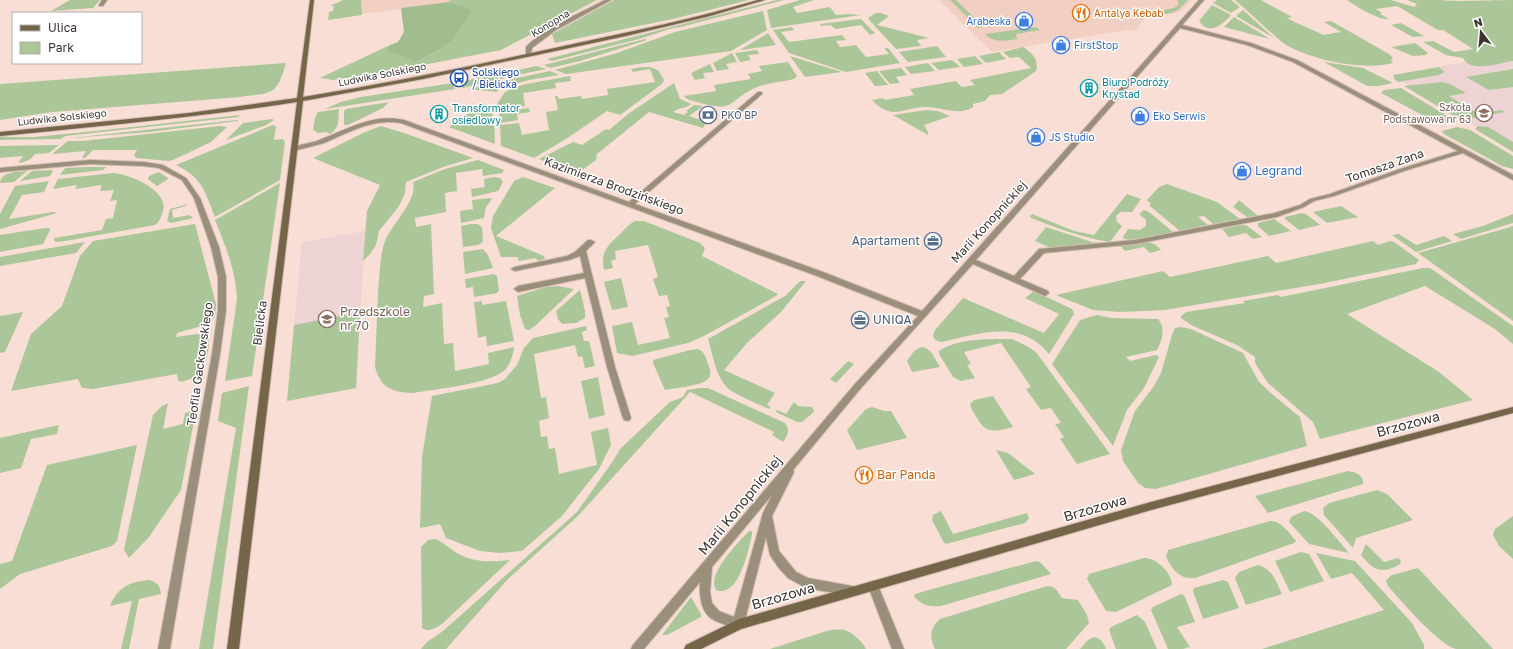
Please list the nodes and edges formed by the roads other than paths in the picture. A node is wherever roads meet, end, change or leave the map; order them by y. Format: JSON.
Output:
{"nodes":[{"id":1,"x":105,"y":0,"type":"edge"},
{"id":2,"x":312,"y":0,"type":"edge"},
{"id":3,"x":609,"y":0,"type":"edge"},
{"id":4,"x":763,"y":0,"type":"edge"},
{"id":5,"x":1202,"y":0,"type":"edge"},
{"id":6,"x":101,"y":5,"type":"dead end"},
{"id":7,"x":1179,"y":26,"type":"junction"},
{"id":8,"x":528,"y":55,"type":"junction"},
{"id":9,"x":760,"y":93,"type":"dead end"},
{"id":10,"x":300,"y":100,"type":"junction"},
{"id":11,"x":0,"y":134,"type":"edge"},
{"id":12,"x":294,"y":149,"type":"junction"},
{"id":13,"x":1464,"y":151,"type":"junction"},
{"id":14,"x":0,"y":170,"type":"edge"},
{"id":15,"x":1513,"y":178,"type":"edge"},
{"id":16,"x":631,"y":204,"type":"junction"},
{"id":17,"x":591,"y":242,"type":"dead end"},
{"id":18,"x":582,"y":250,"type":"junction"},
{"id":19,"x":971,"y":260,"type":"junction"},
{"id":20,"x":515,"y":269,"type":"dead end"},
{"id":21,"x":588,"y":275,"type":"junction"},
{"id":22,"x":1015,"y":280,"type":"junction"},
{"id":23,"x":518,"y":289,"type":"dead end"},
{"id":24,"x":1045,"y":293,"type":"dead end"},
{"id":25,"x":923,"y":315,"type":"junction"},
{"id":26,"x":1513,"y":410,"type":"edge"},
{"id":27,"x":627,"y":418,"type":"dead end"},
{"id":28,"x":795,"y":460,"type":"junction"},
{"id":29,"x":768,"y":513,"type":"junction"},
{"id":30,"x":707,"y":567,"type":"junction"},
{"id":31,"x":873,"y":586,"type":"junction"},
{"id":32,"x":852,"y":591,"type":"junction"},
{"id":33,"x":739,"y":624,"type":"junction"},
{"id":34,"x":164,"y":649,"type":"edge"},
{"id":35,"x":233,"y":649,"type":"edge"},
{"id":36,"x":637,"y":649,"type":"edge"},
{"id":37,"x":690,"y":649,"type":"edge"},
{"id":38,"x":898,"y":649,"type":"edge"}],
"edges":[{"from":1,"to":6,"type":"street"},
{"from":2,"to":10,"type":"street","name":"Bielicka"},
{"from":3,"to":8,"type":"street","name":"Konopna"},
{"from":4,"to":8,"type":"street","name":"Ludwika Solskiego"},
{"from":5,"to":7,"type":"street","name":"Marii Konopnickiej"},
{"from":7,"to":13,"type":"street"},
{"from":7,"to":19,"type":"street","name":"Marii Konopnickiej"},
{"from":8,"to":10,"type":"street","name":"Ludwika Solskiego"},
{"from":9,"to":16,"type":"street"},
{"from":10,"to":11,"type":"street","name":"Ludwika Solskiego"},
{"from":10,"to":12,"type":"street","name":"Bielicka"},
{"from":12,"to":16,"type":"street","name":"Kazimierza Brodzińskiego"},
{"from":12,"to":35,"type":"street","name":"Bielicka"},
{"from":13,"to":15,"type":"street"},
{"from":13,"to":22,"type":"street","name":"Tomasza Zana"},
{"from":14,"to":34,"type":"street","name":"Teofila Gackowskiego"},
{"from":16,"to":25,"type":"street","name":"Kazimierza Brodzińskiego"},
{"from":17,"to":18,"type":"street"},
{"from":18,"to":20,"type":"street"},
{"from":18,"to":21,"type":"street"},
{"from":19,"to":22,"type":"street"},
{"from":19,"to":25,"type":"street","name":"Marii Konopnickiej"},
{"from":21,"to":23,"type":"street"},
{"from":21,"to":27,"type":"street"},
{"from":22,"to":24,"type":"street"},
{"from":25,"to":28,"type":"street","name":"Marii Konopnickiej"},
{"from":26,"to":31,"type":"street","name":"Brzozowa"},
{"from":28,"to":29,"type":"street","name":"Marii Konopnickiej"},
{"from":28,"to":30,"type":"street","name":"Marii Konopnickiej"},
{"from":29,"to":32,"type":"street"},
{"from":29,"to":33,"type":"street","name":"Marii Konopnickiej"},
{"from":30,"to":33,"type":"street","name":"Marii Konopnickiej"},
{"from":30,"to":36,"type":"street","name":"Marii Konopnickiej"},
{"from":31,"to":32,"type":"street","name":"Brzozowa"},
{"from":31,"to":38,"type":"street"},
{"from":32,"to":33,"type":"street","name":"Brzozowa"},
{"from":33,"to":37,"type":"street","name":"Brzozowa"}]}
